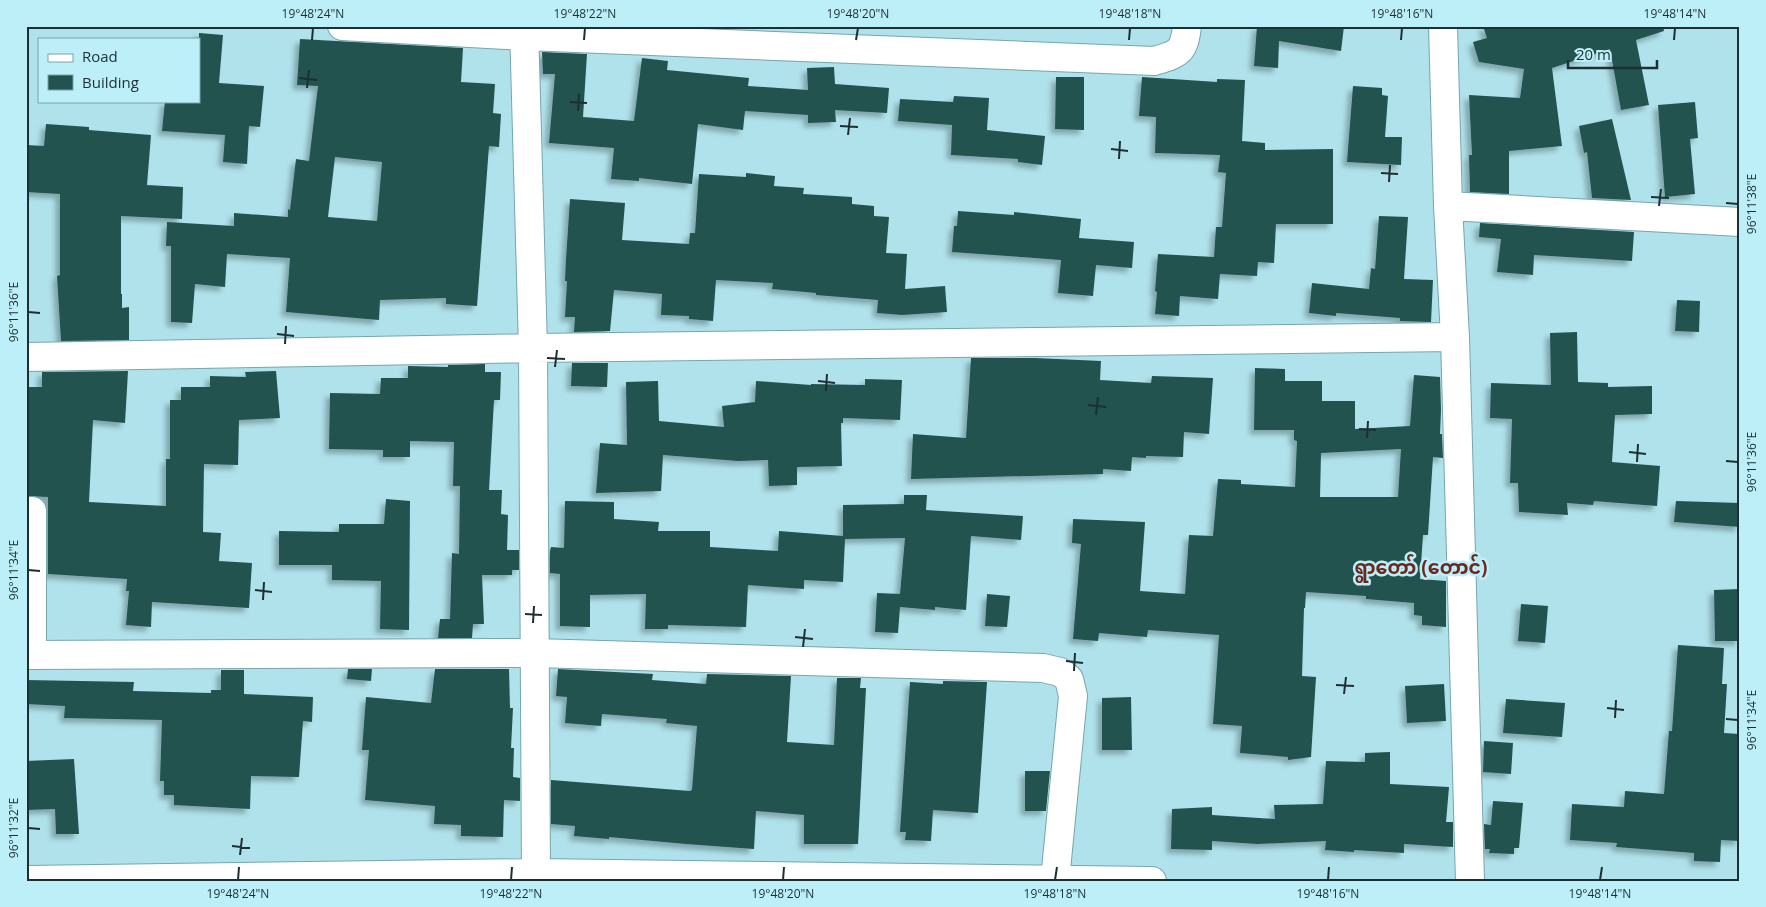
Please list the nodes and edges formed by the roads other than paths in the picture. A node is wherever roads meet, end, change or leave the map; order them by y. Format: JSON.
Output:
{"nodes":[{"id":1,"x":342,"y":26,"type":"edge"},
{"id":2,"x":1187,"y":26,"type":"edge"},
{"id":3,"x":1443,"y":26,"type":"edge"},
{"id":4,"x":524,"y":31,"type":"edge"},
{"id":5,"x":1448,"y":206,"type":"junction"},
{"id":6,"x":1740,"y":222,"type":"edge"},
{"id":7,"x":1455,"y":337,"type":"junction"},
{"id":8,"x":532,"y":348,"type":"junction"},
{"id":9,"x":26,"y":357,"type":"edge"},
{"id":10,"x":32,"y":511,"type":"dead end"},
{"id":11,"x":29,"y":654,"type":"edge"},
{"id":12,"x":535,"y":654,"type":"junction"},
{"id":13,"x":536,"y":873,"type":"junction"},
{"id":14,"x":26,"y":880,"type":"edge"},
{"id":15,"x":1054,"y":880,"type":"junction"},
{"id":16,"x":1152,"y":881,"type":"edge"},
{"id":17,"x":1470,"y":881,"type":"edge"}],
"edges":[{"from":1,"to":4,"type":"street"},
{"from":2,"to":4,"type":"street"},
{"from":3,"to":5,"type":"street"},
{"from":4,"to":8,"type":"street"},
{"from":5,"to":6,"type":"street"},
{"from":5,"to":7,"type":"street"},
{"from":7,"to":8,"type":"street"},
{"from":7,"to":17,"type":"street"},
{"from":8,"to":9,"type":"street"},
{"from":8,"to":12,"type":"street"},
{"from":10,"to":11,"type":"street"},
{"from":11,"to":12,"type":"street"},
{"from":12,"to":13,"type":"street"},
{"from":12,"to":15,"type":"street"},
{"from":13,"to":14,"type":"street"},
{"from":13,"to":15,"type":"street"},
{"from":15,"to":16,"type":"street"}]}
